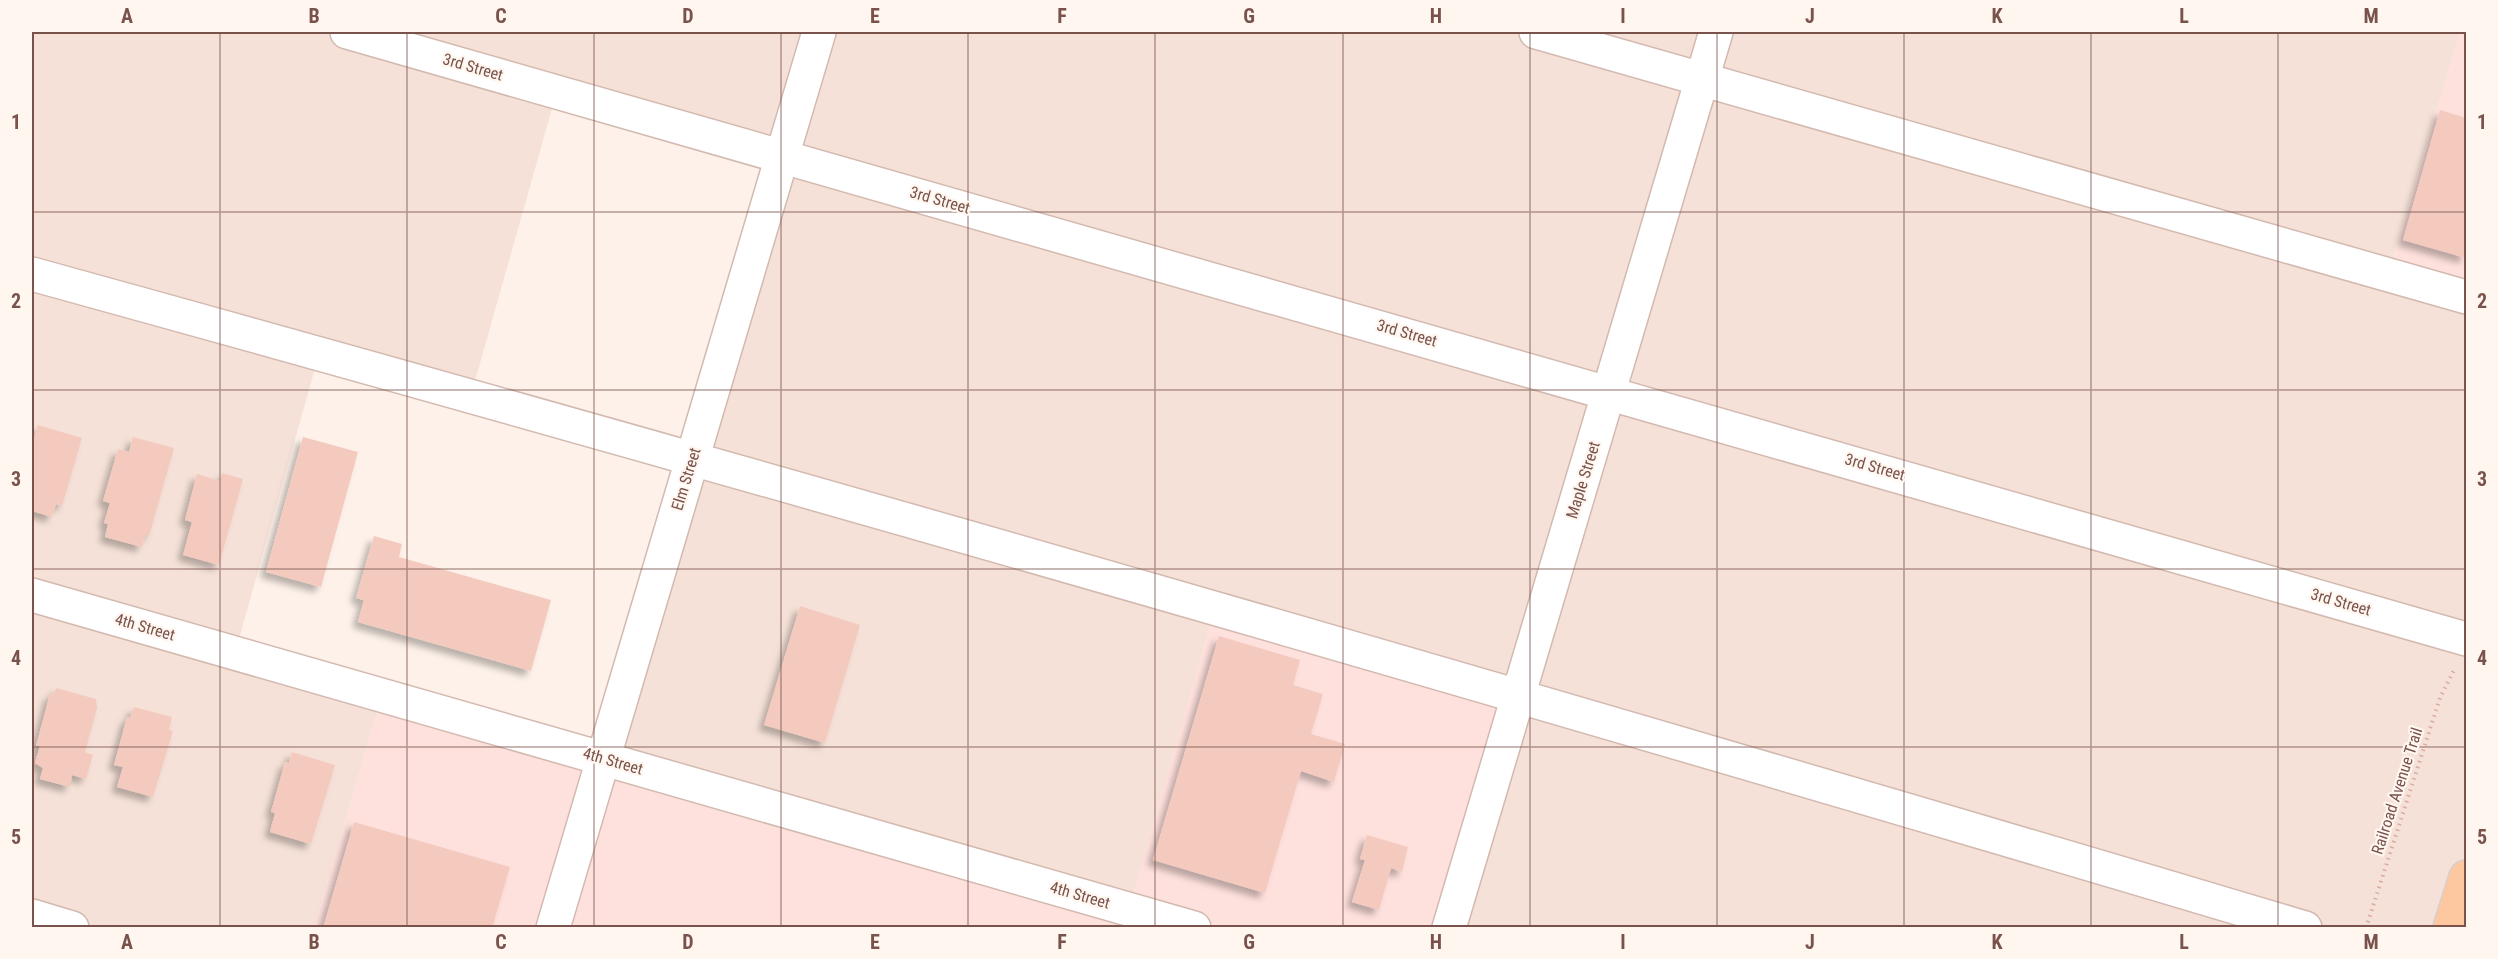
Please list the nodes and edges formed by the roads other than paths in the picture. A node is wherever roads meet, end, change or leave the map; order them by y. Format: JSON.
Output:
{"nodes":[{"id":1,"x":347,"y":32,"type":"edge"},
{"id":2,"x":819,"y":32,"type":"edge"},
{"id":3,"x":1536,"y":32,"type":"edge"},
{"id":4,"x":1716,"y":32,"type":"edge"},
{"id":5,"x":1702,"y":78,"type":"junction"},
{"id":6,"x":782,"y":155,"type":"junction"},
{"id":7,"x":32,"y":274,"type":"edge"},
{"id":8,"x":2466,"y":297,"type":"edge"},
{"id":9,"x":1609,"y":391,"type":"junction"},
{"id":10,"x":692,"y":457,"type":"junction"},
{"id":11,"x":32,"y":595,"type":"edge"},
{"id":12,"x":2462,"y":652,"type":"edge"},
{"id":13,"x":1519,"y":694,"type":"junction"},
{"id":14,"x":603,"y":758,"type":"junction"},
{"id":15,"x":2466,"y":877,"type":"edge"},
{"id":16,"x":32,"y":916,"type":"edge"},
{"id":17,"x":72,"y":927,"type":"edge"},
{"id":18,"x":552,"y":927,"type":"edge"},
{"id":19,"x":1194,"y":927,"type":"edge"},
{"id":20,"x":1449,"y":927,"type":"edge"},
{"id":21,"x":2305,"y":927,"type":"edge"},
{"id":22,"x":2450,"y":927,"type":"edge"}],
"edges":[{"from":1,"to":6,"type":"street","name":"3rd Street"},
{"from":2,"to":6,"type":"street","name":"Elm Street"},
{"from":3,"to":5,"type":"street"},
{"from":4,"to":5,"type":"street","name":"Maple Street"},
{"from":5,"to":8,"type":"street"},
{"from":5,"to":9,"type":"street","name":"Maple Street"},
{"from":6,"to":9,"type":"street","name":"3rd Street"},
{"from":6,"to":10,"type":"street","name":"Elm Street"},
{"from":7,"to":10,"type":"street"},
{"from":9,"to":12,"type":"street","name":"3rd Street"},
{"from":9,"to":13,"type":"street","name":"Maple Street"},
{"from":10,"to":13,"type":"street"},
{"from":10,"to":14,"type":"street","name":"Elm Street"},
{"from":11,"to":14,"type":"street","name":"4th Street"},
{"from":13,"to":20,"type":"street","name":"Maple Street"},
{"from":13,"to":21,"type":"street"},
{"from":14,"to":18,"type":"street","name":"Elm Street"},
{"from":14,"to":19,"type":"street","name":"4th Street"},
{"from":15,"to":22,"type":"main road"},
{"from":16,"to":17,"type":"street"}]}
